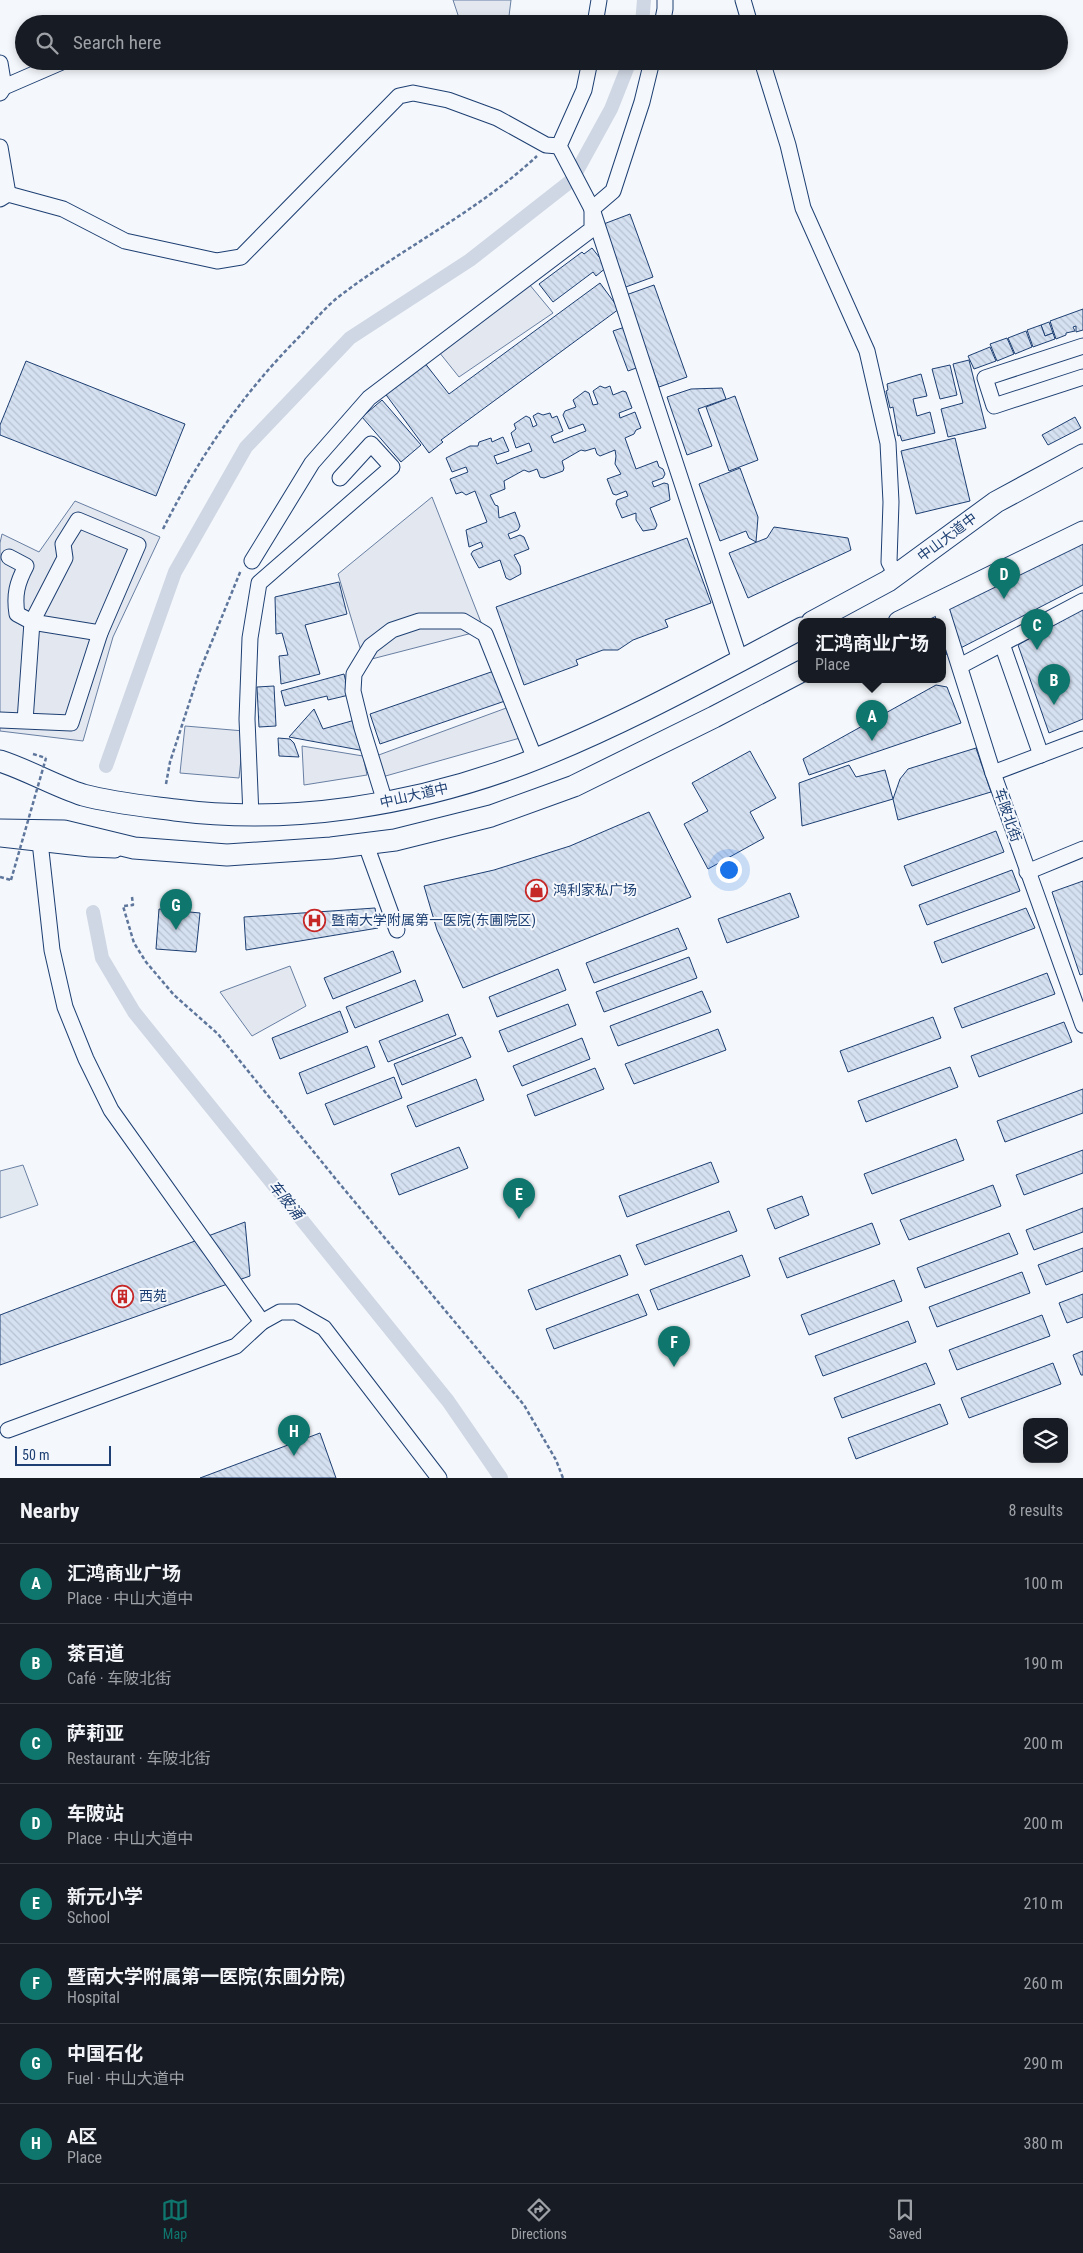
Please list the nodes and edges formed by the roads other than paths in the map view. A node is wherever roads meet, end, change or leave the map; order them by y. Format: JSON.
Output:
{"nodes":[{"id":1,"x":599,"y":0,"type":"edge"},
{"id":2,"x":665,"y":0,"type":"edge"},
{"id":3,"x":743,"y":0,"type":"edge"},
{"id":4,"x":596,"y":15,"type":"edge"},
{"id":5,"x":664,"y":15,"type":"edge"},
{"id":6,"x":747,"y":15,"type":"edge"},
{"id":7,"x":0,"y":63,"type":"edge"},
{"id":8,"x":45,"y":70,"type":"edge"},
{"id":9,"x":588,"y":70,"type":"edge"},
{"id":10,"x":650,"y":70,"type":"edge"},
{"id":11,"x":765,"y":70,"type":"edge"},
{"id":12,"x":2,"y":90,"type":"edge"},
{"id":13,"x":560,"y":146,"type":"junction"},
{"id":14,"x":0,"y":147,"type":"edge"},
{"id":15,"x":4,"y":196,"type":"edge"},
{"id":16,"x":592,"y":210,"type":"junction"},
{"id":17,"x":1083,"y":346,"type":"edge"},
{"id":18,"x":1083,"y":377,"type":"edge"},
{"id":19,"x":1083,"y":455,"type":"edge"},
{"id":20,"x":340,"y":478,"type":"dead end"},
{"id":21,"x":1083,"y":532,"type":"edge"},
{"id":22,"x":9,"y":557,"type":"dead end"},
{"id":23,"x":252,"y":561,"type":"road end"},
{"id":24,"x":896,"y":575,"type":"junction"},
{"id":25,"x":1083,"y":601,"type":"edge"},
{"id":26,"x":939,"y":602,"type":"junction"},
{"id":27,"x":819,"y":618,"type":"edge"},
{"id":28,"x":907,"y":618,"type":"edge"},
{"id":29,"x":944,"y":618,"type":"edge"},
{"id":30,"x":32,"y":622,"type":"junction"},
{"id":31,"x":946,"y":623,"type":"edge"},
{"id":32,"x":798,"y":630,"type":"edge"},
{"id":33,"x":100,"y":633,"type":"junction"},
{"id":34,"x":1002,"y":644,"type":"junction"},
{"id":35,"x":740,"y":660,"type":"junction"},
{"id":36,"x":960,"y":666,"type":"junction"},
{"id":37,"x":798,"y":672,"type":"edge"},
{"id":38,"x":0,"y":720,"type":"edge"},
{"id":39,"x":25,"y":721,"type":"junction"},
{"id":40,"x":1083,"y":739,"type":"edge"},
{"id":41,"x":1041,"y":755,"type":"junction"},
{"id":42,"x":536,"y":759,"type":"junction"},
{"id":43,"x":0,"y":761,"type":"edge"},
{"id":44,"x":993,"y":774,"type":"junction"},
{"id":45,"x":384,"y":802,"type":"junction"},
{"id":46,"x":251,"y":816,"type":"junction"},
{"id":47,"x":0,"y":830,"type":"edge"},
{"id":48,"x":0,"y":839,"type":"edge"},
{"id":49,"x":40,"y":842,"type":"junction"},
{"id":50,"x":366,"y":845,"type":"junction"},
{"id":51,"x":134,"y":848,"type":"junction"},
{"id":52,"x":1083,"y":850,"type":"edge"},
{"id":53,"x":1027,"y":872,"type":"junction"},
{"id":54,"x":397,"y":930,"type":"dead end"},
{"id":55,"x":1083,"y":1025,"type":"edge"},
{"id":56,"x":262,"y":1322,"type":"junction"},
{"id":57,"x":8,"y":1430,"type":"dead end"},
{"id":58,"x":439,"y":1478,"type":"edge"}],
"edges":[{"from":1,"to":4,"type":"street"},
{"from":2,"to":5,"type":"street"},
{"from":3,"to":6,"type":"street"},
{"from":7,"to":12,"type":"street"},
{"from":8,"to":12,"type":"street"},
{"from":9,"to":13,"type":"street"},
{"from":10,"to":16,"type":"street"},
{"from":11,"to":24,"type":"street"},
{"from":13,"to":15,"type":"street"},
{"from":13,"to":16,"type":"street"},
{"from":14,"to":15,"type":"street"},
{"from":16,"to":23,"type":"street"},
{"from":16,"to":35,"type":"street"},
{"from":17,"to":18,"type":"street"},
{"from":19,"to":24,"type":"highway","name":"中山大道中"},
{"from":20,"to":46,"type":"street"},
{"from":21,"to":26,"type":"highway"},
{"from":22,"to":30,"type":"street"},
{"from":24,"to":27,"type":"highway","name":"中山大道中"},
{"from":25,"to":34,"type":"street"},
{"from":26,"to":28,"type":"highway"},
{"from":26,"to":29,"type":"street","name":"车陂北街"},
{"from":30,"to":33,"type":"street"},
{"from":30,"to":33,"type":"street"},
{"from":30,"to":39,"type":"street"},
{"from":31,"to":36,"type":"street","name":"车陂北街"},
{"from":32,"to":35,"type":"highway","name":"中山大道中"},
{"from":33,"to":39,"type":"street"},
{"from":34,"to":36,"type":"street"},
{"from":34,"to":41,"type":"street"},
{"from":35,"to":42,"type":"highway","name":"中山大道中"},
{"from":36,"to":44,"type":"street","name":"车陂北街"},
{"from":37,"to":50,"type":"highway"},
{"from":38,"to":39,"type":"street"},
{"from":40,"to":41,"type":"street"},
{"from":41,"to":44,"type":"street"},
{"from":42,"to":45,"type":"highway","name":"中山大道中"},
{"from":42,"to":45,"type":"street"},
{"from":43,"to":46,"type":"highway","name":"中山大道中"},
{"from":44,"to":53,"type":"street","name":"车陂北街"},
{"from":45,"to":46,"type":"highway","name":"中山大道中"},
{"from":47,"to":51,"type":"highway"},
{"from":48,"to":49,"type":"street"},
{"from":49,"to":51,"type":"street"},
{"from":49,"to":56,"type":"street"},
{"from":50,"to":51,"type":"highway"},
{"from":50,"to":54,"type":"street"},
{"from":52,"to":53,"type":"street"},
{"from":53,"to":55,"type":"street","name":"车陂北街"},
{"from":56,"to":57,"type":"street"},
{"from":56,"to":58,"type":"street"}]}
